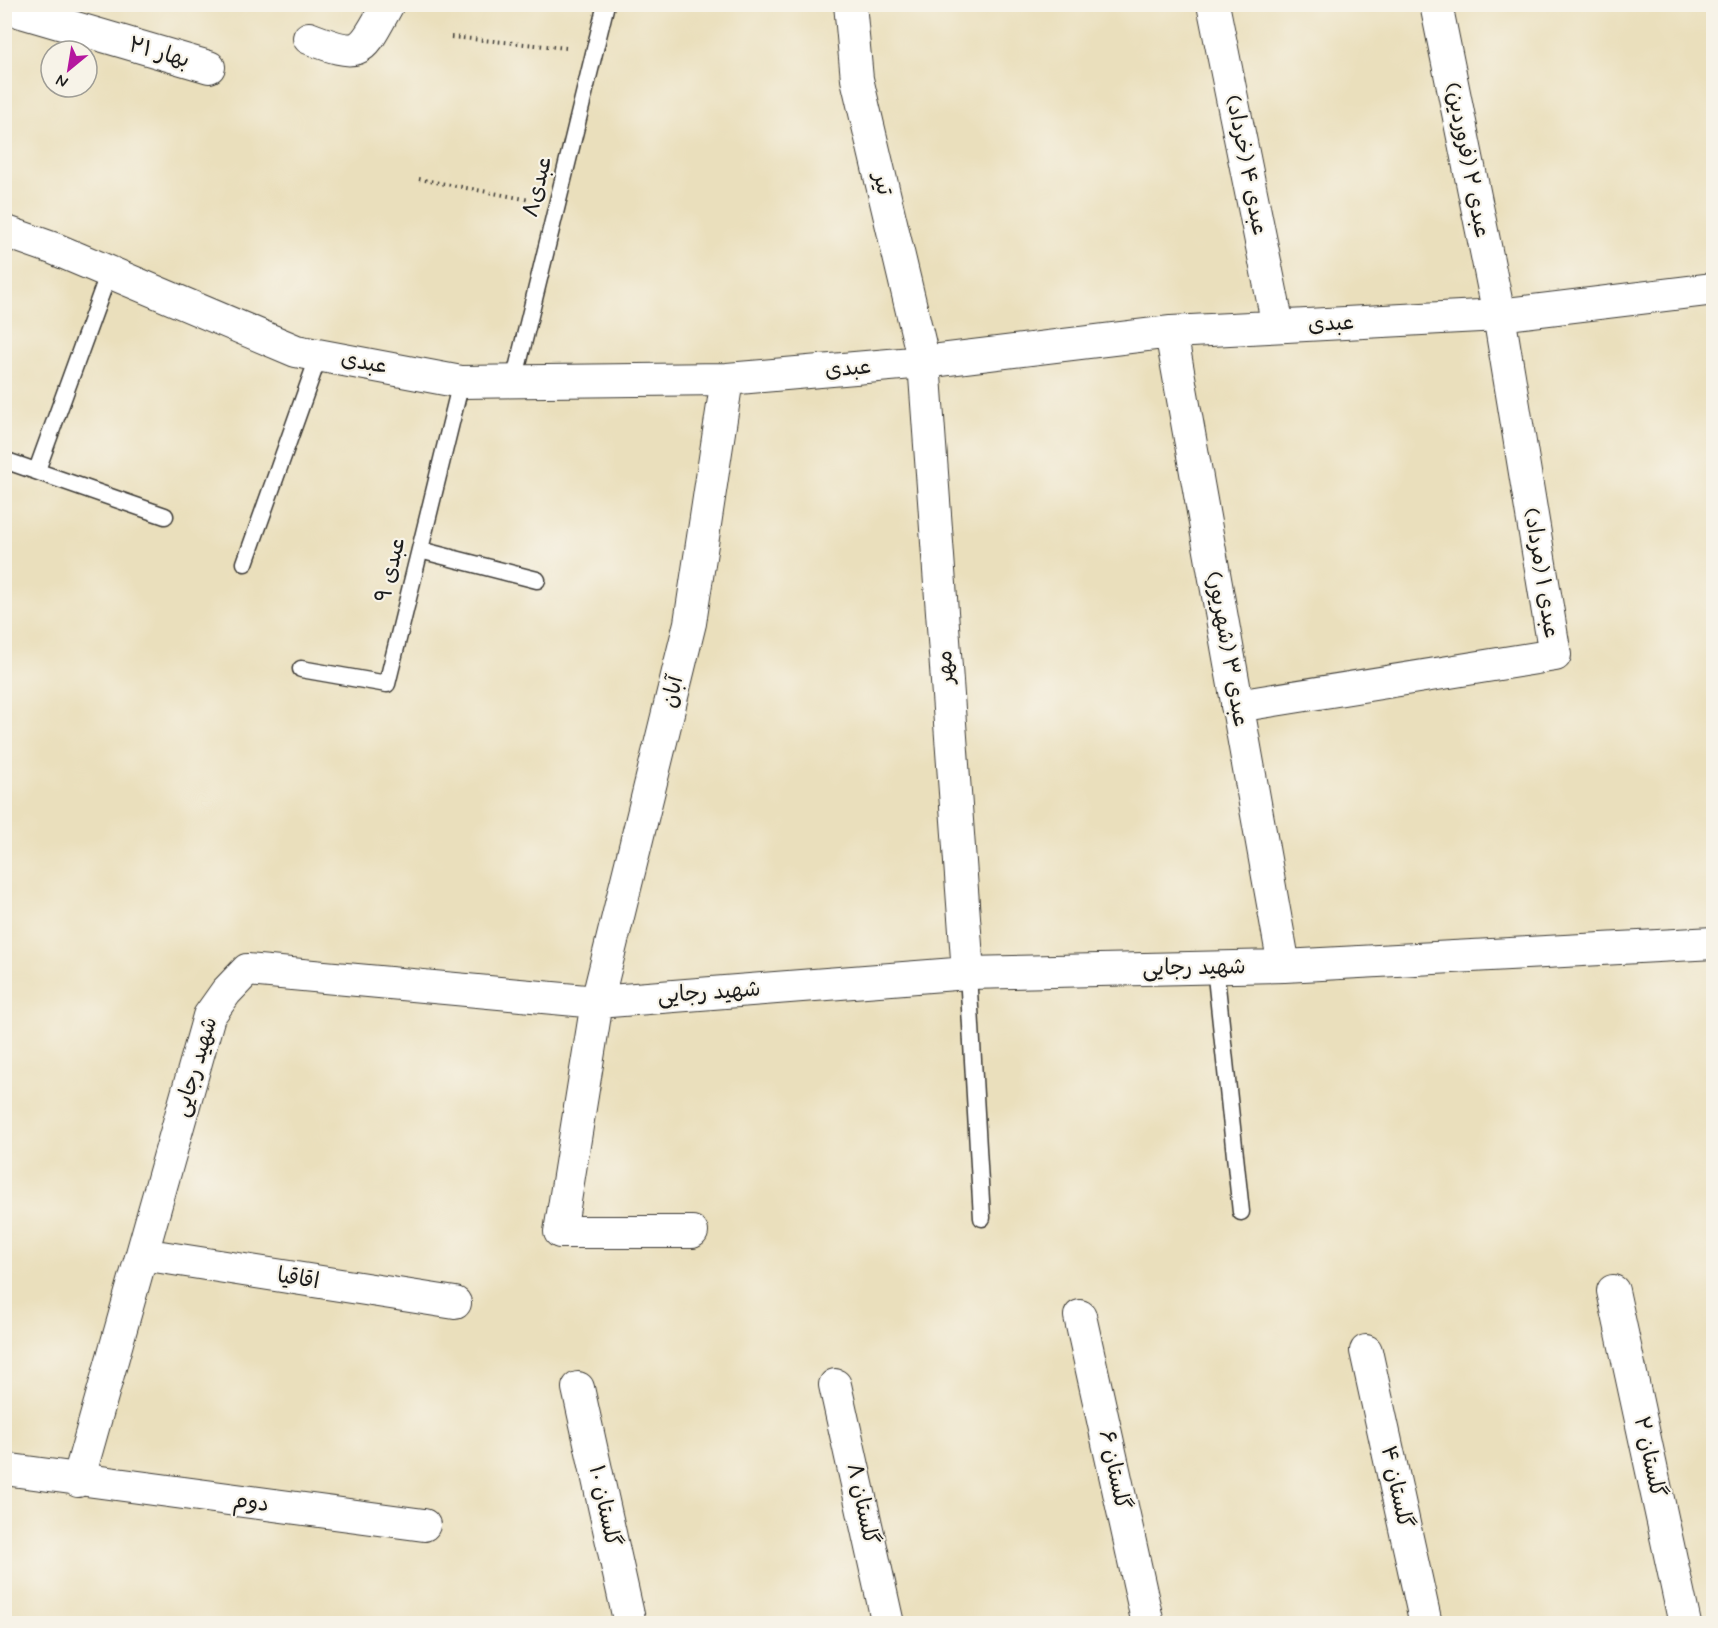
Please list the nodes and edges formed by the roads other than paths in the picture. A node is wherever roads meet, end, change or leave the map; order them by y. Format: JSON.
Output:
{"nodes":[{"id":1,"x":388,"y":4,"type":"edge"},
{"id":2,"x":606,"y":4,"type":"edge"},
{"id":3,"x":850,"y":4,"type":"edge"},
{"id":4,"x":1213,"y":4,"type":"edge"},
{"id":5,"x":1436,"y":4,"type":"edge"},
{"id":6,"x":4,"y":7,"type":"edge"},
{"id":7,"x":309,"y":38,"type":"dead end"},
{"id":8,"x":209,"y":67,"type":"dead end"},
{"id":9,"x":4,"y":231,"type":"edge"},
{"id":10,"x":109,"y":272,"type":"junction"},
{"id":11,"x":1713,"y":289,"type":"edge"},
{"id":12,"x":1499,"y":315,"type":"junction"},
{"id":13,"x":1278,"y":326,"type":"junction"},
{"id":14,"x":1170,"y":332,"type":"junction"},
{"id":15,"x":319,"y":355,"type":"junction"},
{"id":16,"x":924,"y":362,"type":"junction"},
{"id":17,"x":727,"y":379,"type":"junction"},
{"id":18,"x":514,"y":381,"type":"junction"},
{"id":19,"x":461,"y":382,"type":"junction"},
{"id":20,"x":4,"y":460,"type":"edge"},
{"id":21,"x":37,"y":470,"type":"junction"},
{"id":22,"x":165,"y":516,"type":"dead end"},
{"id":23,"x":420,"y":550,"type":"junction"},
{"id":24,"x":245,"y":563,"type":"dead end"},
{"id":25,"x":537,"y":580,"type":"dead end"},
{"id":26,"x":301,"y":669,"type":"dead end"},
{"id":27,"x":1237,"y":706,"type":"junction"},
{"id":28,"x":1713,"y":943,"type":"edge"},
{"id":29,"x":1284,"y":966,"type":"junction"},
{"id":30,"x":1215,"y":968,"type":"junction"},
{"id":31,"x":968,"y":972,"type":"junction"},
{"id":32,"x":597,"y":1002,"type":"junction"},
{"id":33,"x":1241,"y":1212,"type":"dead end"},
{"id":34,"x":982,"y":1218,"type":"dead end"},
{"id":35,"x":692,"y":1232,"type":"dead end"},
{"id":36,"x":142,"y":1254,"type":"junction"},
{"id":37,"x":1613,"y":1291,"type":"dead end"},
{"id":38,"x":455,"y":1303,"type":"dead end"},
{"id":39,"x":1080,"y":1316,"type":"dead end"},
{"id":40,"x":1366,"y":1352,"type":"dead end"},
{"id":41,"x":836,"y":1385,"type":"dead end"},
{"id":42,"x":578,"y":1388,"type":"dead end"},
{"id":43,"x":4,"y":1469,"type":"edge"},
{"id":44,"x":78,"y":1481,"type":"junction"},
{"id":45,"x":424,"y":1525,"type":"dead end"},
{"id":46,"x":630,"y":1623,"type":"edge"},
{"id":47,"x":888,"y":1623,"type":"edge"},
{"id":48,"x":1148,"y":1623,"type":"edge"},
{"id":49,"x":1426,"y":1623,"type":"edge"},
{"id":50,"x":1685,"y":1623,"type":"edge"}],
"edges":[{"from":1,"to":7,"type":"street"},
{"from":2,"to":18,"type":"lane","name":"عبدی۸"},
{"from":3,"to":16,"type":"street","name":"تیر"},
{"from":4,"to":13,"type":"street","name":"عبدی ۴ (خرداد)"},
{"from":5,"to":12,"type":"street","name":"عبدی ۲ (فروردین)"},
{"from":6,"to":8,"type":"street","name":"بهار ۲۱"},
{"from":9,"to":10,"type":"street","name":"عبدی"},
{"from":10,"to":15,"type":"street","name":"عبدی"},
{"from":10,"to":21,"type":"lane"},
{"from":11,"to":12,"type":"street","name":"عبدی"},
{"from":12,"to":13,"type":"street","name":"عبدی"},
{"from":12,"to":27,"type":"street","name":"عبدی ۱ (مرداد)"},
{"from":13,"to":14,"type":"street","name":"عبدی"},
{"from":14,"to":16,"type":"street","name":"عبدی"},
{"from":14,"to":27,"type":"street","name":"عبدی ۳ (شهریور)"},
{"from":15,"to":19,"type":"street","name":"عبدی"},
{"from":15,"to":24,"type":"lane"},
{"from":16,"to":17,"type":"street","name":"عبدی"},
{"from":16,"to":31,"type":"street","name":"مهر"},
{"from":17,"to":18,"type":"street","name":"عبدی"},
{"from":17,"to":32,"type":"street","name":"آبان"},
{"from":18,"to":19,"type":"street","name":"عبدی"},
{"from":19,"to":23,"type":"lane","name":"عبدی ۹"},
{"from":20,"to":21,"type":"lane"},
{"from":21,"to":22,"type":"lane"},
{"from":23,"to":25,"type":"lane"},
{"from":23,"to":26,"type":"lane","name":"عبدی ۹"},
{"from":27,"to":29,"type":"street","name":"عبدی ۳ (شهریور)"},
{"from":28,"to":29,"type":"street","name":"شهید رجایی"},
{"from":29,"to":30,"type":"street","name":"شهید رجایی"},
{"from":30,"to":31,"type":"street","name":"شهید رجایی"},
{"from":30,"to":33,"type":"lane"},
{"from":31,"to":32,"type":"street","name":"شهید رجایی"},
{"from":31,"to":34,"type":"lane"},
{"from":32,"to":35,"type":"street","name":"آبان"},
{"from":32,"to":36,"type":"street","name":"شهید رجایی"},
{"from":36,"to":38,"type":"street","name":"اقاقیا"},
{"from":36,"to":44,"type":"street","name":"شهید رجایی"},
{"from":37,"to":50,"type":"street","name":"گلستان ۲"},
{"from":39,"to":48,"type":"street","name":"گلستان ۶"},
{"from":40,"to":49,"type":"street","name":"گلستان ۴"},
{"from":41,"to":47,"type":"street","name":"گلستان ۸"},
{"from":42,"to":46,"type":"street","name":"گلستان ۱۰"},
{"from":43,"to":44,"type":"street","name":"دوم"},
{"from":44,"to":45,"type":"street","name":"دوم"}]}
